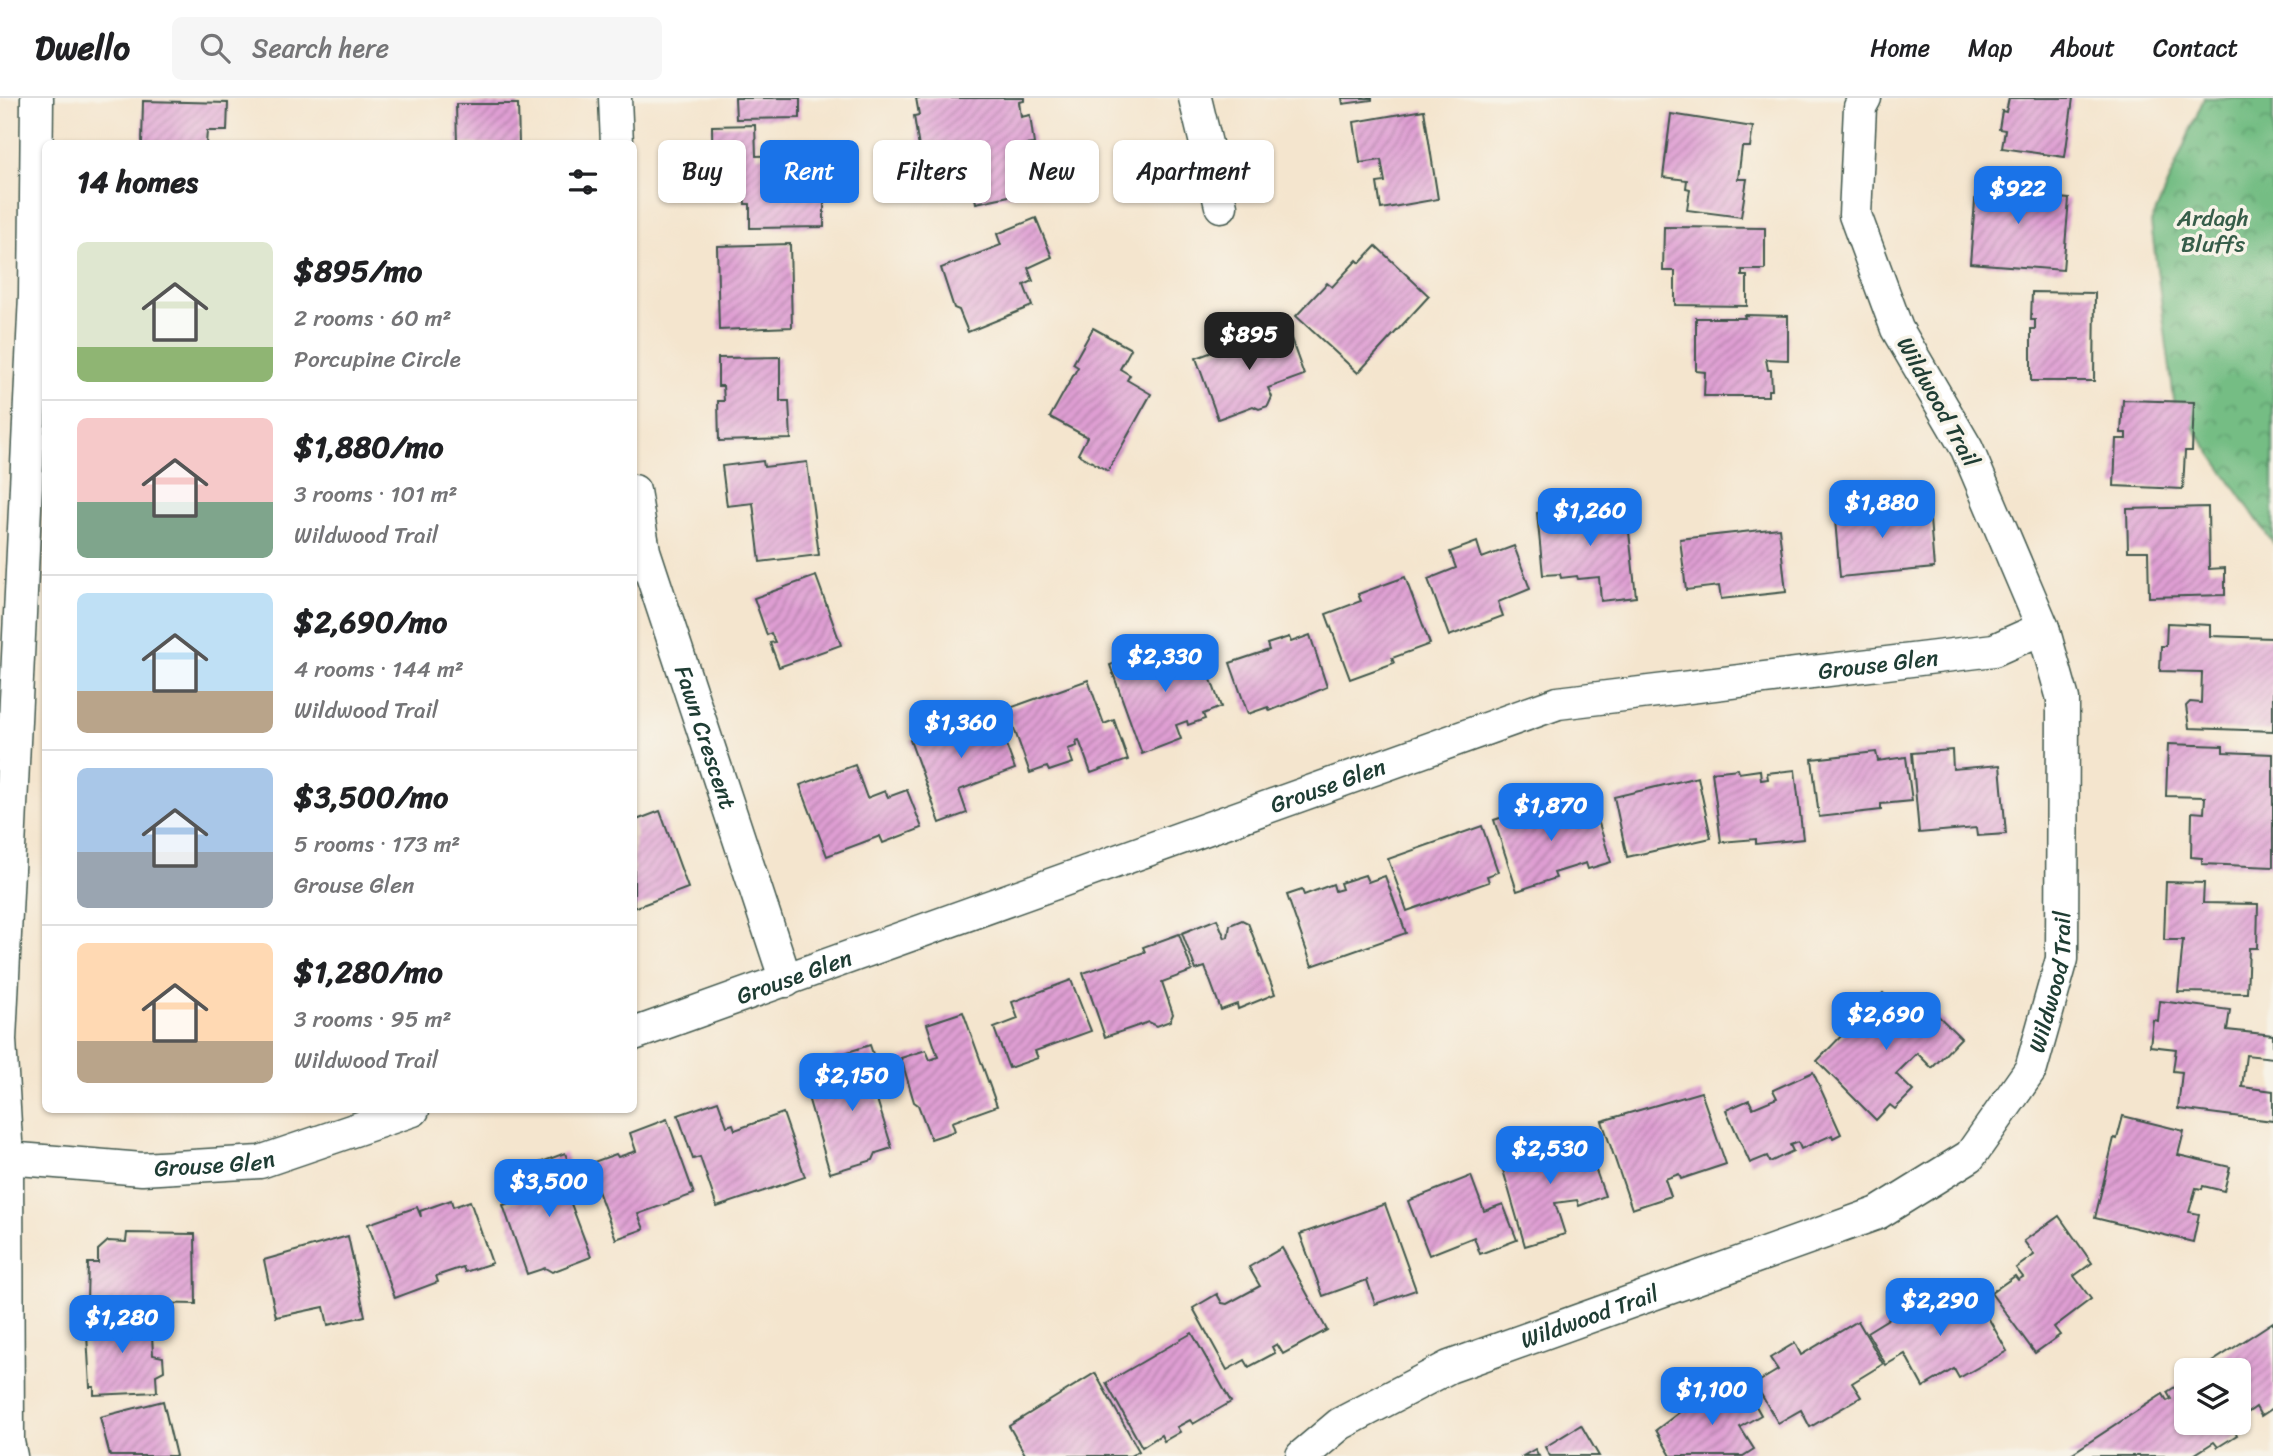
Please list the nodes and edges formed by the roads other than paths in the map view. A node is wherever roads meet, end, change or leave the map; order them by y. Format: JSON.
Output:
{"nodes":[{"id":1,"x":37,"y":98,"type":"edge"},
{"id":2,"x":615,"y":98,"type":"edge"},
{"id":3,"x":1195,"y":98,"type":"edge"},
{"id":4,"x":1865,"y":98,"type":"edge"},
{"id":5,"x":617,"y":140,"type":"edge"},
{"id":6,"x":1221,"y":206,"type":"dead end"},
{"id":7,"x":637,"y":509,"type":"edge"},
{"id":8,"x":2043,"y":628,"type":"junction"},
{"id":9,"x":786,"y":981,"type":"junction"},
{"id":10,"x":637,"y":1033,"type":"edge"},
{"id":11,"x":404,"y":1113,"type":"edge"},
{"id":12,"x":7,"y":1158,"type":"junction"},
{"id":13,"x":11,"y":1456,"type":"edge"},
{"id":14,"x":1302,"y":1456,"type":"edge"}],
"edges":[{"from":1,"to":12,"type":"street"},
{"from":2,"to":5,"type":"street"},
{"from":3,"to":6,"type":"street"},
{"from":4,"to":8,"type":"street","name":"Wildwood Trail"},
{"from":7,"to":9,"type":"street","name":"Fawn Crescent"},
{"from":8,"to":9,"type":"street","name":"Grouse Glen"},
{"from":8,"to":14,"type":"street","name":"Wildwood Trail"},
{"from":9,"to":10,"type":"street","name":"Grouse Glen"},
{"from":11,"to":12,"type":"street","name":"Grouse Glen"},
{"from":12,"to":13,"type":"street"}]}
